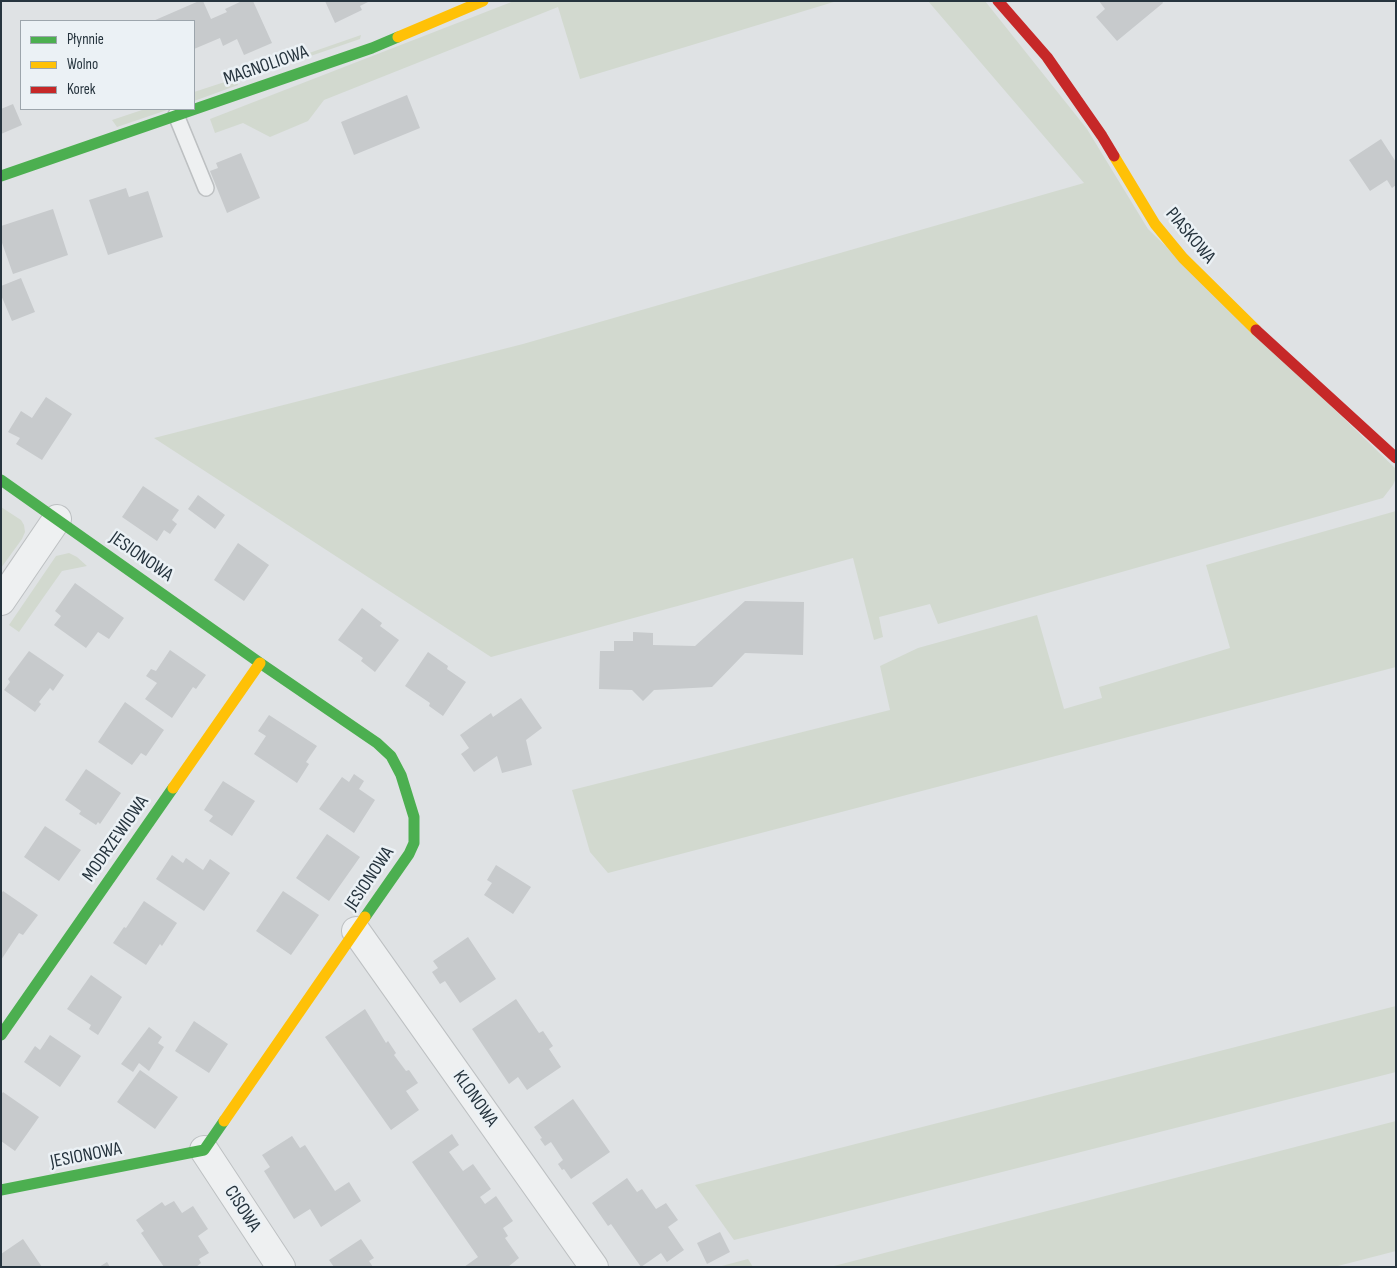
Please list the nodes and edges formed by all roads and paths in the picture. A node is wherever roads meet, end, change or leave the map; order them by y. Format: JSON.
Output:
{"nodes":[{"id":1,"x":483,"y":1,"type":"edge"},
{"id":2,"x":998,"y":1,"type":"edge"},
{"id":3,"x":195,"y":109,"type":"edge"},
{"id":4,"x":193,"y":110,"type":"edge"},
{"id":5,"x":176,"y":116,"type":"junction"},
{"id":6,"x":1,"y":176,"type":"edge"},
{"id":7,"x":206,"y":188,"type":"dead end"},
{"id":8,"x":1396,"y":458,"type":"edge"},
{"id":9,"x":1,"y":480,"type":"edge"},
{"id":10,"x":57,"y":519,"type":"junction"},
{"id":11,"x":1,"y":601,"type":"edge"},
{"id":12,"x":260,"y":663,"type":"junction"},
{"id":13,"x":356,"y":931,"type":"junction"},
{"id":14,"x":1,"y":1035,"type":"edge"},
{"id":15,"x":204,"y":1150,"type":"junction"},
{"id":16,"x":1,"y":1190,"type":"edge"},
{"id":17,"x":281,"y":1267,"type":"edge"},
{"id":18,"x":594,"y":1267,"type":"edge"}],
"edges":[{"from":1,"to":3,"type":"street","name":"MAGNOLIOWA"},
{"from":2,"to":8,"type":"street","name":"PIASKOWA"},
{"from":4,"to":5,"type":"street","name":"MAGNOLIOWA"},
{"from":5,"to":6,"type":"street","name":"MAGNOLIOWA"},
{"from":5,"to":7,"type":"lane"},
{"from":9,"to":10,"type":"street","name":"JESIONOWA"},
{"from":10,"to":11,"type":"street"},
{"from":10,"to":12,"type":"street","name":"JESIONOWA"},
{"from":12,"to":13,"type":"street","name":"JESIONOWA"},
{"from":12,"to":14,"type":"street","name":"MODRZEWIOWA"},
{"from":13,"to":15,"type":"street","name":"JESIONOWA"},
{"from":13,"to":18,"type":"street","name":"KLONOWA"},
{"from":15,"to":16,"type":"street","name":"JESIONOWA"},
{"from":15,"to":17,"type":"street","name":"CISOWA"}]}
